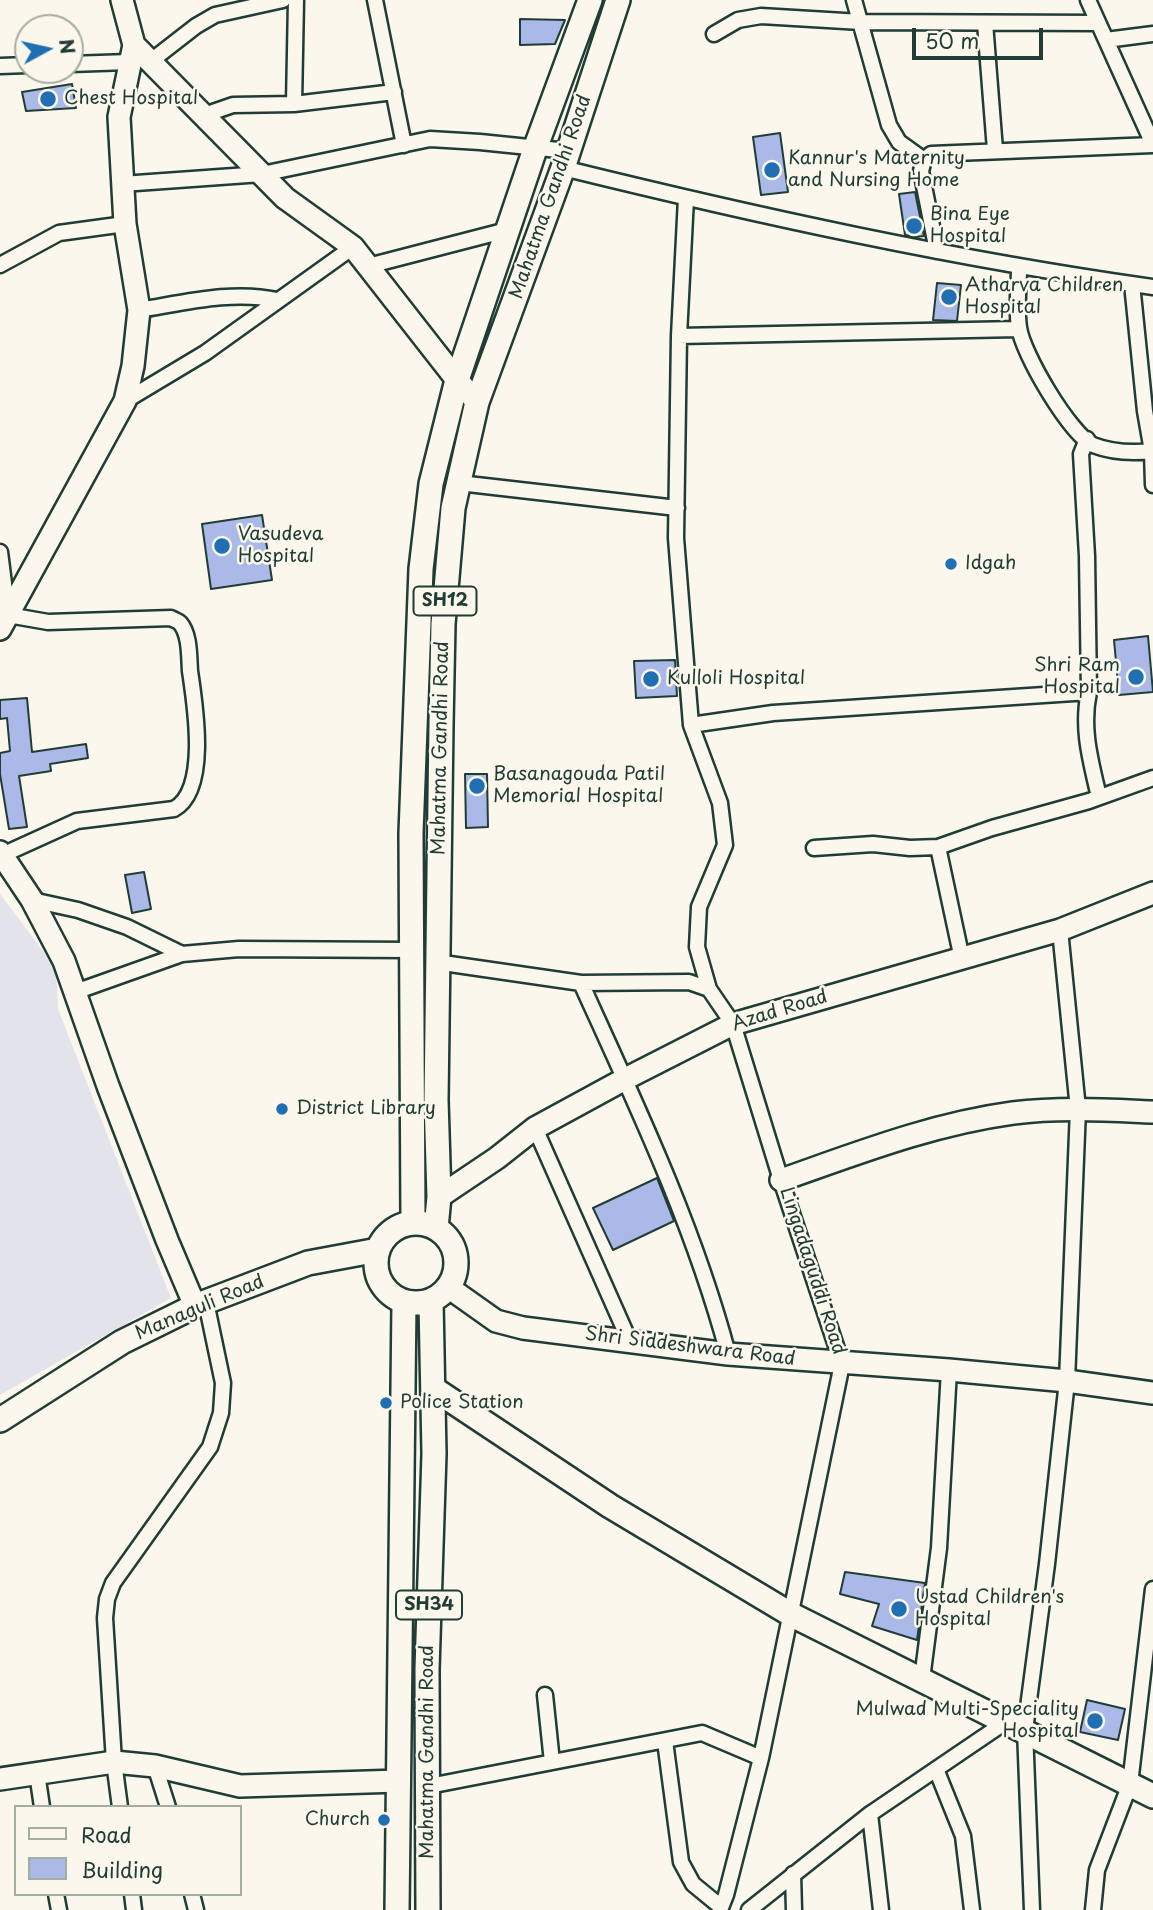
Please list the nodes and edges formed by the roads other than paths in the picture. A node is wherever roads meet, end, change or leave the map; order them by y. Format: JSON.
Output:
{"nodes":[{"id":1,"x":122,"y":0,"type":"edge"},
{"id":2,"x":283,"y":0,"type":"edge"},
{"id":3,"x":296,"y":0,"type":"edge"},
{"id":4,"x":375,"y":0,"type":"edge"},
{"id":5,"x":590,"y":0,"type":"edge"},
{"id":6,"x":618,"y":0,"type":"edge"},
{"id":7,"x":854,"y":0,"type":"edge"},
{"id":8,"x":1087,"y":0,"type":"edge"},
{"id":9,"x":236,"y":4,"type":"edge"},
{"id":10,"x":861,"y":22,"type":"junction"},
{"id":11,"x":985,"y":23,"type":"junction"},
{"id":12,"x":1098,"y":23,"type":"junction"},
{"id":13,"x":714,"y":34,"type":"dead end"},
{"id":14,"x":1153,"y":34,"type":"edge"},
{"id":15,"x":1106,"y":40,"type":"junction"},
{"id":16,"x":132,"y":53,"type":"junction"},
{"id":17,"x":151,"y":61,"type":"junction"},
{"id":18,"x":84,"y":62,"type":"edge"},
{"id":19,"x":394,"y":92,"type":"junction"},
{"id":20,"x":294,"y":104,"type":"junction"},
{"id":21,"x":204,"y":115,"type":"junction"},
{"id":22,"x":404,"y":145,"type":"junction"},
{"id":23,"x":1153,"y":145,"type":"edge"},
{"id":24,"x":535,"y":149,"type":"junction"},
{"id":25,"x":995,"y":150,"type":"junction"},
{"id":26,"x":565,"y":160,"type":"junction"},
{"id":27,"x":924,"y":160,"type":"junction"},
{"id":28,"x":262,"y":174,"type":"junction"},
{"id":29,"x":122,"y":184,"type":"junction"},
{"id":30,"x":686,"y":198,"type":"junction"},
{"id":31,"x":125,"y":224,"type":"junction"},
{"id":32,"x":508,"y":230,"type":"junction"},
{"id":33,"x":353,"y":247,"type":"junction"},
{"id":34,"x":937,"y":251,"type":"junction"},
{"id":35,"x":0,"y":265,"type":"edge"},
{"id":36,"x":368,"y":267,"type":"junction"},
{"id":37,"x":1019,"y":268,"type":"junction"},
{"id":38,"x":1132,"y":284,"type":"junction"},
{"id":39,"x":1153,"y":287,"type":"edge"},
{"id":40,"x":276,"y":300,"type":"junction"},
{"id":41,"x":139,"y":310,"type":"junction"},
{"id":42,"x":1018,"y":329,"type":"junction"},
{"id":43,"x":679,"y":336,"type":"junction"},
{"id":44,"x":457,"y":380,"type":"junction"},
{"id":45,"x":125,"y":401,"type":"junction"},
{"id":46,"x":477,"y":402,"type":"junction"},
{"id":47,"x":1087,"y":439,"type":"junction"},
{"id":48,"x":1152,"y":451,"type":"edge"},
{"id":49,"x":459,"y":483,"type":"junction"},
{"id":50,"x":1153,"y":485,"type":"edge"},
{"id":51,"x":677,"y":508,"type":"junction"},
{"id":52,"x":0,"y":552,"type":"edge"},
{"id":53,"x":4,"y":622,"type":"edge"},
{"id":54,"x":1089,"y":692,"type":"junction"},
{"id":55,"x":691,"y":725,"type":"junction"},
{"id":56,"x":1153,"y":778,"type":"edge"},
{"id":57,"x":1099,"y":797,"type":"junction"},
{"id":58,"x":938,"y":847,"type":"junction"},
{"id":59,"x":814,"y":848,"type":"dead end"},
{"id":60,"x":1,"y":853,"type":"edge"},
{"id":61,"x":1153,"y":893,"type":"edge"},
{"id":62,"x":32,"y":900,"type":"junction"},
{"id":63,"x":1060,"y":930,"type":"junction"},
{"id":64,"x":412,"y":950,"type":"junction"},
{"id":65,"x":182,"y":954,"type":"junction"},
{"id":66,"x":962,"y":959,"type":"junction"},
{"id":67,"x":436,"y":962,"type":"junction"},
{"id":68,"x":582,"y":983,"type":"junction"},
{"id":69,"x":709,"y":989,"type":"junction"},
{"id":70,"x":75,"y":992,"type":"junction"},
{"id":71,"x":733,"y":1024,"type":"junction"},
{"id":72,"x":625,"y":1079,"type":"junction"},
{"id":73,"x":1077,"y":1109,"type":"junction"},
{"id":74,"x":1153,"y":1112,"type":"edge"},
{"id":75,"x":535,"y":1128,"type":"junction"},
{"id":76,"x":781,"y":1180,"type":"junction"},
{"id":77,"x":439,"y":1198,"type":"junction"},
{"id":78,"x":413,"y":1223,"type":"junction"},
{"id":79,"x":436,"y":1228,"type":"junction"},
{"id":80,"x":378,"y":1250,"type":"junction"},
{"id":81,"x":440,"y":1294,"type":"junction"},
{"id":82,"x":404,"y":1302,"type":"junction"},
{"id":83,"x":200,"y":1304,"type":"junction"},
{"id":84,"x":629,"y":1340,"type":"junction"},
{"id":85,"x":729,"y":1354,"type":"junction"},
{"id":86,"x":842,"y":1364,"type":"junction"},
{"id":87,"x":948,"y":1370,"type":"junction"},
{"id":88,"x":1066,"y":1381,"type":"junction"},
{"id":89,"x":435,"y":1389,"type":"junction"},
{"id":90,"x":1153,"y":1393,"type":"edge"},
{"id":91,"x":0,"y":1420,"type":"edge"},
{"id":92,"x":1153,"y":1589,"type":"edge"},
{"id":93,"x":792,"y":1615,"type":"junction"},
{"id":94,"x":922,"y":1679,"type":"junction"},
{"id":95,"x":545,"y":1695,"type":"dead end"},
{"id":96,"x":1015,"y":1726,"type":"junction"},
{"id":97,"x":665,"y":1741,"type":"junction"},
{"id":98,"x":761,"y":1758,"type":"junction"},
{"id":99,"x":114,"y":1762,"type":"junction"},
{"id":100,"x":552,"y":1762,"type":"junction"},
{"id":101,"x":155,"y":1766,"type":"junction"},
{"id":102,"x":936,"y":1769,"type":"junction"},
{"id":103,"x":37,"y":1773,"type":"junction"},
{"id":104,"x":0,"y":1779,"type":"edge"},
{"id":105,"x":399,"y":1781,"type":"junction"},
{"id":106,"x":1130,"y":1784,"type":"junction"},
{"id":107,"x":429,"y":1786,"type":"junction"},
{"id":108,"x":1153,"y":1796,"type":"edge"},
{"id":109,"x":42,"y":1805,"type":"edge"},
{"id":110,"x":120,"y":1805,"type":"edge"},
{"id":111,"x":167,"y":1805,"type":"edge"},
{"id":112,"x":870,"y":1814,"type":"junction"},
{"id":113,"x":793,"y":1874,"type":"junction"},
{"id":114,"x":720,"y":1909,"type":"edge"},
{"id":115,"x":397,"y":1910,"type":"edge"},
{"id":116,"x":428,"y":1910,"type":"edge"},
{"id":117,"x":749,"y":1910,"type":"edge"},
{"id":118,"x":794,"y":1910,"type":"edge"},
{"id":119,"x":881,"y":1910,"type":"edge"},
{"id":120,"x":972,"y":1910,"type":"edge"},
{"id":121,"x":1032,"y":1910,"type":"edge"},
{"id":122,"x":1093,"y":1910,"type":"edge"}],
"edges":[{"from":1,"to":16,"type":"street"},
{"from":2,"to":9,"type":"street"},
{"from":3,"to":20,"type":"street"},
{"from":4,"to":19,"type":"street"},
{"from":5,"to":24,"type":"main road","name":"Mahatma Gandhi Road","number":"SH12"},
{"from":6,"to":26,"type":"main road","name":"Mahatma Gandhi Road","number":"SH12"},
{"from":7,"to":10,"type":"street"},
{"from":8,"to":12,"type":"street"},
{"from":9,"to":17,"type":"street"},
{"from":10,"to":11,"type":"street"},
{"from":10,"to":13,"type":"street"},
{"from":10,"to":27,"type":"street"},
{"from":11,"to":12,"type":"street"},
{"from":11,"to":25,"type":"street"},
{"from":12,"to":15,"type":"street"},
{"from":14,"to":15,"type":"street"},
{"from":15,"to":23,"type":"street"},
{"from":16,"to":17,"type":"street"},
{"from":16,"to":18,"type":"street"},
{"from":16,"to":29,"type":"street"},
{"from":17,"to":21,"type":"street"},
{"from":19,"to":20,"type":"street"},
{"from":19,"to":22,"type":"street"},
{"from":20,"to":21,"type":"street"},
{"from":21,"to":28,"type":"street"},
{"from":22,"to":24,"type":"street"},
{"from":22,"to":28,"type":"street"},
{"from":23,"to":25,"type":"street"},
{"from":24,"to":26,"type":"street"},
{"from":24,"to":32,"type":"main road","name":"Mahatma Gandhi Road","number":"SH12"},
{"from":25,"to":27,"type":"street"},
{"from":26,"to":30,"type":"street"},
{"from":26,"to":46,"type":"main road","name":"Mahatma Gandhi Road","number":"SH12"},
{"from":27,"to":34,"type":"street"},
{"from":28,"to":29,"type":"street"},
{"from":28,"to":33,"type":"street"},
{"from":29,"to":31,"type":"street"},
{"from":30,"to":34,"type":"street"},
{"from":30,"to":43,"type":"street"},
{"from":31,"to":35,"type":"street"},
{"from":31,"to":41,"type":"street"},
{"from":32,"to":36,"type":"street"},
{"from":32,"to":44,"type":"main road","name":"Mahatma Gandhi Road","number":"SH12"},
{"from":33,"to":36,"type":"street"},
{"from":33,"to":40,"type":"street"},
{"from":34,"to":37,"type":"street"},
{"from":36,"to":44,"type":"street"},
{"from":37,"to":38,"type":"street"},
{"from":37,"to":42,"type":"street"},
{"from":38,"to":39,"type":"street"},
{"from":38,"to":48,"type":"street"},
{"from":40,"to":41,"type":"street"},
{"from":40,"to":45,"type":"street"},
{"from":41,"to":45,"type":"street"},
{"from":42,"to":43,"type":"street"},
{"from":42,"to":47,"type":"street"},
{"from":43,"to":51,"type":"street"},
{"from":44,"to":46,"type":"street"},
{"from":44,"to":64,"type":"main road","name":"Mahatma Gandhi Road","number":"SH12"},
{"from":45,"to":53,"type":"street"},
{"from":46,"to":49,"type":"main road","name":"Mahatma Gandhi Road","number":"SH12"},
{"from":47,"to":48,"type":"street"},
{"from":47,"to":54,"type":"street"},
{"from":48,"to":50,"type":"street"},
{"from":49,"to":51,"type":"street"},
{"from":49,"to":67,"type":"main road","name":"Mahatma Gandhi Road","number":"SH12"},
{"from":51,"to":55,"type":"street"},
{"from":52,"to":53,"type":"street"},
{"from":53,"to":60,"type":"street"},
{"from":54,"to":55,"type":"street"},
{"from":54,"to":57,"type":"street"},
{"from":55,"to":69,"type":"street"},
{"from":56,"to":57,"type":"street"},
{"from":57,"to":58,"type":"street"},
{"from":58,"to":59,"type":"street"},
{"from":58,"to":66,"type":"street"},
{"from":60,"to":62,"type":"street"},
{"from":61,"to":63,"type":"street","name":"Azad Road"},
{"from":62,"to":65,"type":"street"},
{"from":62,"to":70,"type":"street"},
{"from":63,"to":66,"type":"street","name":"Azad Road"},
{"from":63,"to":73,"type":"street"},
{"from":64,"to":65,"type":"street"},
{"from":64,"to":78,"type":"main road","name":"Mahatma Gandhi Road","number":"SH12"},
{"from":65,"to":70,"type":"street"},
{"from":66,"to":71,"type":"street","name":"Azad Road"},
{"from":67,"to":68,"type":"street"},
{"from":67,"to":77,"type":"main road","name":"Mahatma Gandhi Road","number":"SH12"},
{"from":68,"to":69,"type":"street"},
{"from":68,"to":72,"type":"street"},
{"from":69,"to":71,"type":"street"},
{"from":70,"to":83,"type":"street"},
{"from":71,"to":72,"type":"street","name":"Azad Road"},
{"from":71,"to":76,"type":"street"},
{"from":72,"to":75,"type":"street","name":"Azad Road"},
{"from":72,"to":85,"type":"street"},
{"from":73,"to":74,"type":"street","name":"Lingadaguddi Road"},
{"from":73,"to":76,"type":"street","name":"Lingadaguddi Road"},
{"from":73,"to":88,"type":"street"},
{"from":75,"to":77,"type":"street","name":"Azad Road"},
{"from":75,"to":84,"type":"street"},
{"from":76,"to":86,"type":"street","name":"Lingadaguddi Road"},
{"from":77,"to":79,"type":"main road","name":"Mahatma Gandhi Road","number":"SH12"},
{"from":78,"to":79,"type":"main road"},
{"from":78,"to":80,"type":"main road"},
{"from":79,"to":81,"type":"main road","number":"SH34"},
{"from":80,"to":82,"type":"main road"},
{"from":80,"to":83,"type":"main road","name":"Managuli Road"},
{"from":81,"to":82,"type":"main road"},
{"from":81,"to":84,"type":"street","name":"Shri Siddeshwara Road"},
{"from":81,"to":89,"type":"main road","name":"Mahatma Gandhi Road","number":"SH34"},
{"from":82,"to":105,"type":"main road","name":"Mahatma Gandhi Road","number":"SH34"},
{"from":83,"to":91,"type":"main road","name":"Managuli Road"},
{"from":83,"to":99,"type":"street"},
{"from":84,"to":85,"type":"street","name":"Shri Siddeshwara Road"},
{"from":85,"to":86,"type":"street","name":"Shri Siddeshwara Road"},
{"from":86,"to":87,"type":"street","name":"Shri Siddeshwara Road"},
{"from":86,"to":93,"type":"street"},
{"from":87,"to":88,"type":"street","name":"Shri Siddeshwara Road"},
{"from":87,"to":94,"type":"street"},
{"from":88,"to":90,"type":"street","name":"Shri Siddeshwara Road"},
{"from":88,"to":96,"type":"street"},
{"from":89,"to":93,"type":"main road"},
{"from":89,"to":107,"type":"main road","name":"Mahatma Gandhi Road","number":"SH34"},
{"from":92,"to":106,"type":"street"},
{"from":93,"to":94,"type":"main road"},
{"from":93,"to":98,"type":"street"},
{"from":94,"to":96,"type":"main road"},
{"from":95,"to":100,"type":"street"},
{"from":96,"to":102,"type":"street"},
{"from":96,"to":106,"type":"main road"},
{"from":96,"to":121,"type":"street"},
{"from":97,"to":98,"type":"street"},
{"from":97,"to":100,"type":"street"},
{"from":97,"to":114,"type":"street"},
{"from":98,"to":114,"type":"street"},
{"from":99,"to":101,"type":"street"},
{"from":99,"to":103,"type":"street"},
{"from":99,"to":110,"type":"street"},
{"from":100,"to":107,"type":"street"},
{"from":101,"to":105,"type":"street"},
{"from":101,"to":111,"type":"street"},
{"from":102,"to":112,"type":"street"},
{"from":102,"to":120,"type":"street"},
{"from":103,"to":104,"type":"street"},
{"from":103,"to":109,"type":"street"},
{"from":105,"to":115,"type":"main road","name":"Mahatma Gandhi Road","number":"SH34"},
{"from":106,"to":108,"type":"main road"},
{"from":106,"to":122,"type":"street"},
{"from":107,"to":116,"type":"main road","name":"Mahatma Gandhi Road","number":"SH34"},
{"from":112,"to":113,"type":"street"},
{"from":112,"to":119,"type":"street"},
{"from":113,"to":117,"type":"street"},
{"from":113,"to":118,"type":"street"}]}
